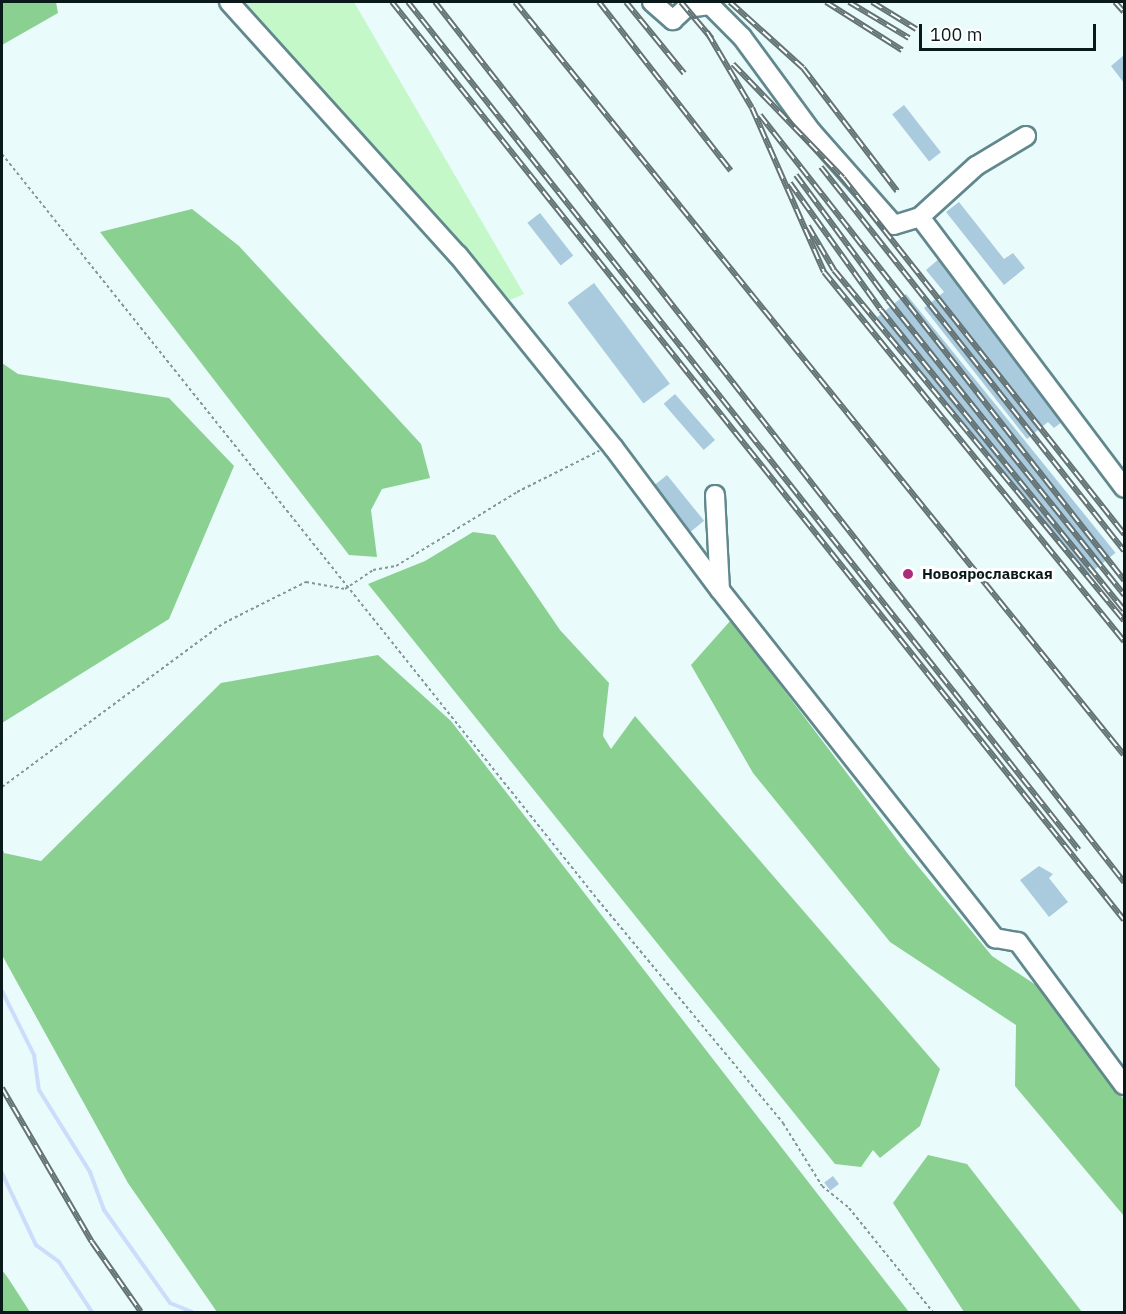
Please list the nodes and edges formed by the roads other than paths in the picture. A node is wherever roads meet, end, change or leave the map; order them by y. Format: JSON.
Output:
{"nodes":[{"id":1,"x":229,"y":2,"type":"edge"},
{"id":2,"x":652,"y":2,"type":"edge"},
{"id":3,"x":1026,"y":136,"type":"dead end"},
{"id":4,"x":920,"y":217,"type":"junction"},
{"id":5,"x":1125,"y":488,"type":"edge"},
{"id":6,"x":715,"y":495,"type":"dead end"},
{"id":7,"x":720,"y":590,"type":"junction"},
{"id":8,"x":1125,"y":1085,"type":"edge"}],
"edges":[{"from":1,"to":7,"type":"street"},
{"from":2,"to":4,"type":"street"},
{"from":3,"to":4,"type":"street"},
{"from":4,"to":5,"type":"street"},
{"from":6,"to":7,"type":"street"},
{"from":7,"to":8,"type":"street"}]}
